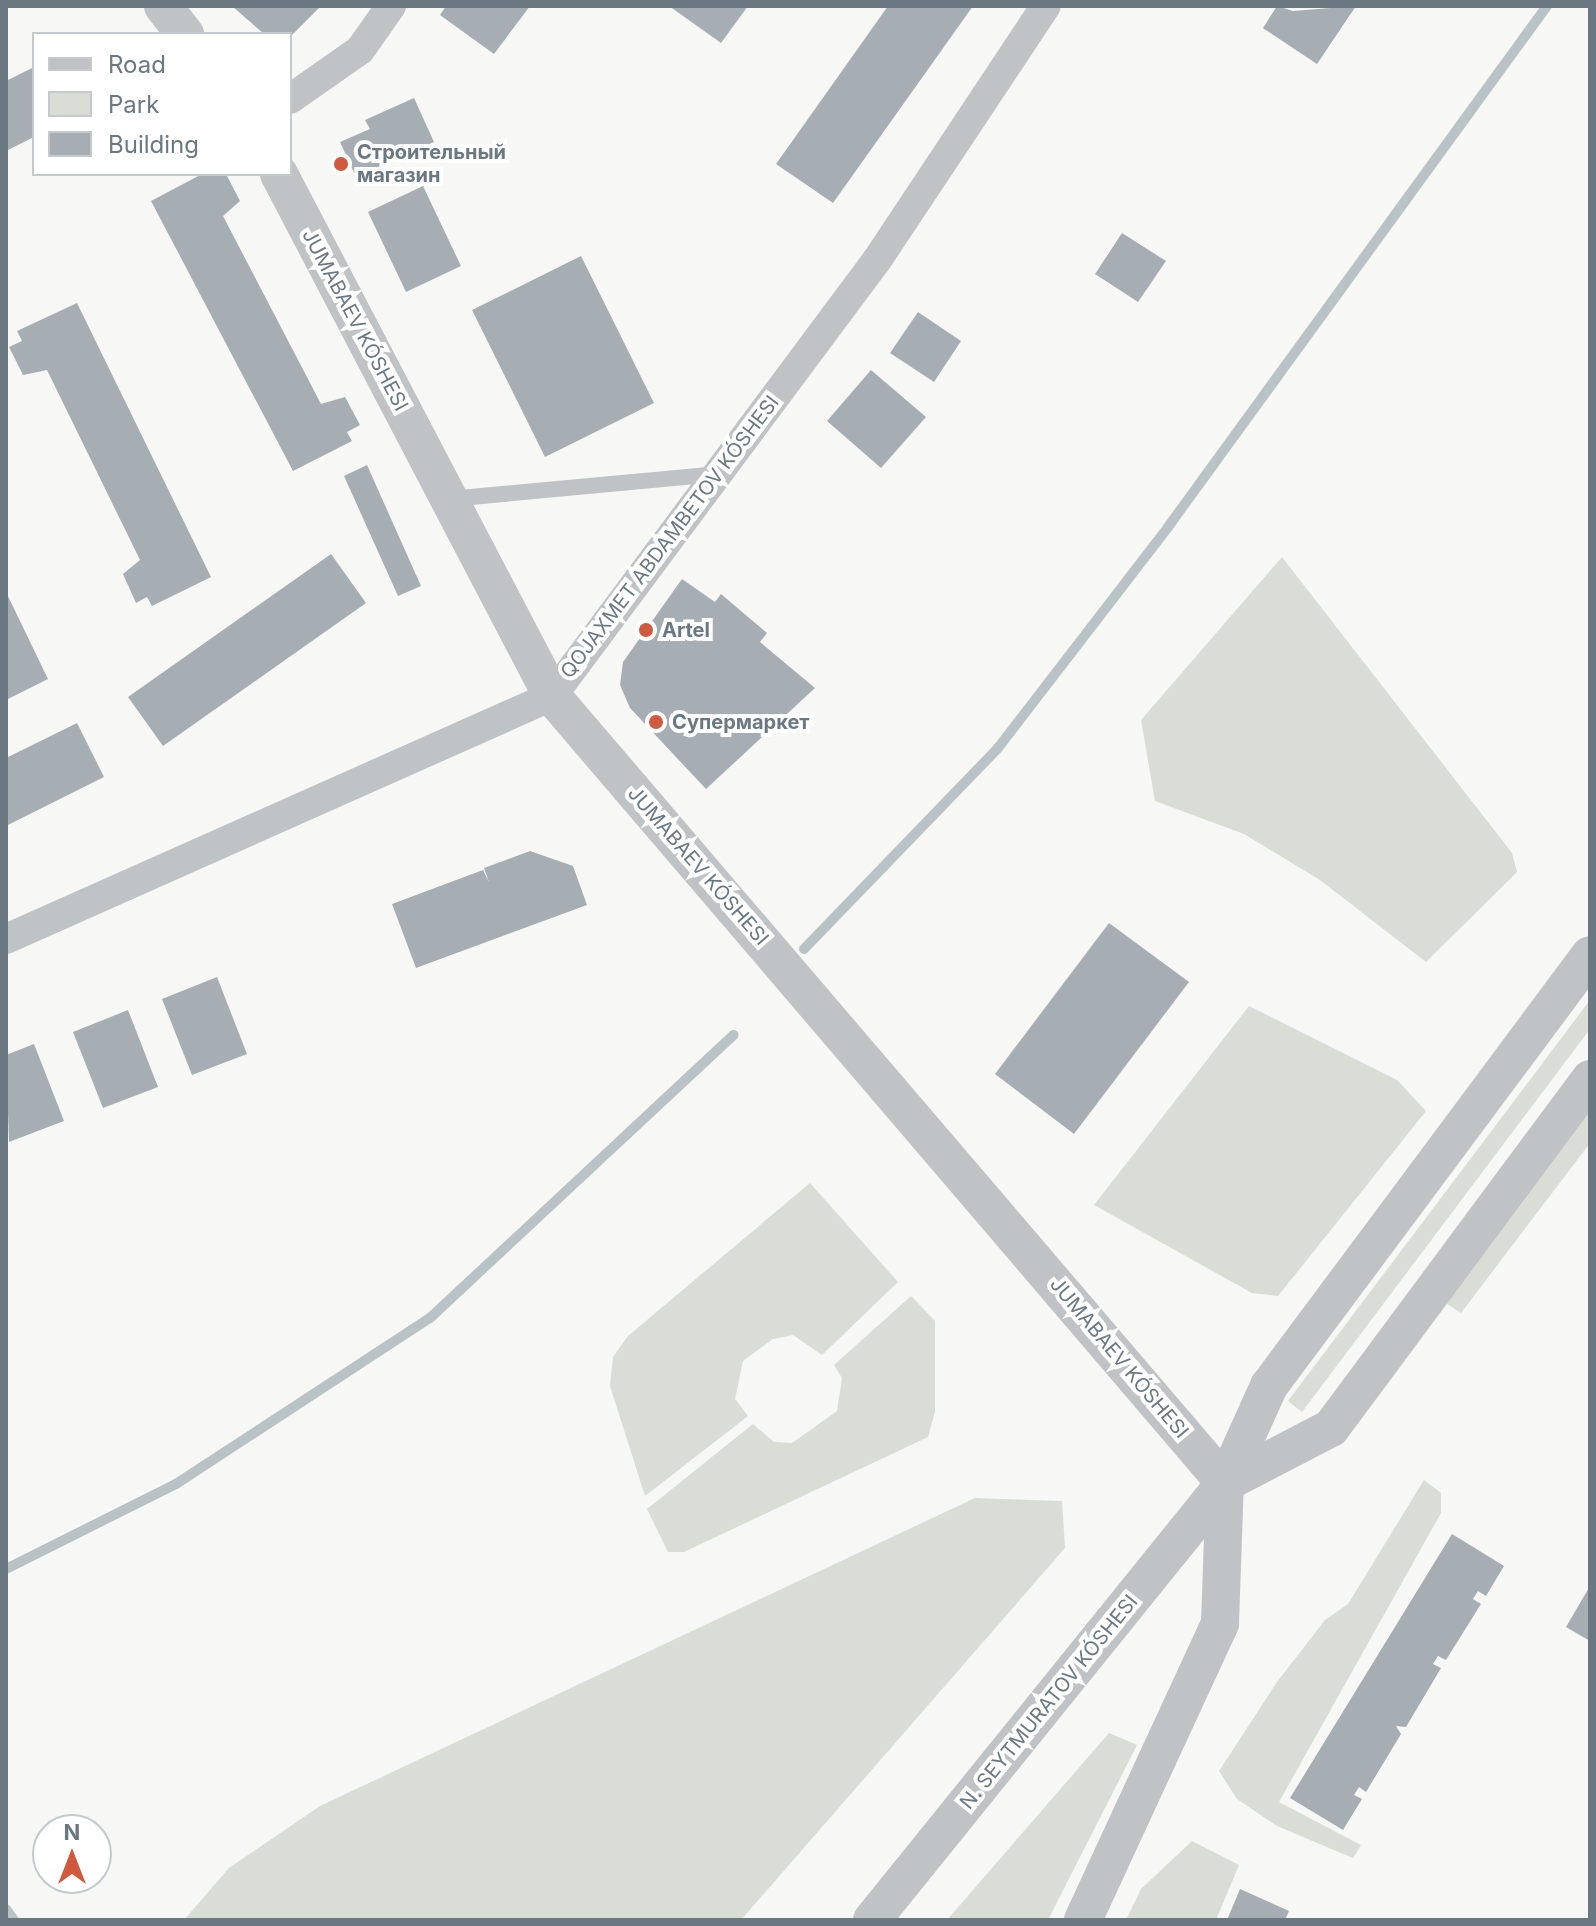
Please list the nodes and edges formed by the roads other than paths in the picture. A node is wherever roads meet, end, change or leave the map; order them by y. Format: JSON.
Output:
{"nodes":[{"id":1,"x":163,"y":6,"type":"edge"},
{"id":2,"x":391,"y":6,"type":"edge"},
{"id":3,"x":1046,"y":6,"type":"edge"},
{"id":4,"x":183,"y":32,"type":"edge"},
{"id":5,"x":292,"y":98,"type":"edge"},
{"id":6,"x":280,"y":176,"type":"edge"},
{"id":7,"x":717,"y":474,"type":"junction"},
{"id":8,"x":449,"y":499,"type":"junction"},
{"id":9,"x":552,"y":696,"type":"junction"},
{"id":10,"x":6,"y":939,"type":"edge"},
{"id":11,"x":1590,"y":955,"type":"edge"},
{"id":12,"x":1590,"y":1079,"type":"edge"},
{"id":13,"x":1225,"y":1483,"type":"junction"},
{"id":14,"x":872,"y":1920,"type":"edge"},
{"id":15,"x":1083,"y":1920,"type":"edge"}],
"edges":[{"from":1,"to":4,"type":"street"},
{"from":2,"to":5,"type":"street"},
{"from":3,"to":7,"type":"street","name":"QOJAXMET ABDAMBETOV KÓSHESI"},
{"from":6,"to":8,"type":"street","name":"JUMABAEV KÓSHESI"},
{"from":7,"to":8,"type":"lane"},
{"from":7,"to":9,"type":"street","name":"QOJAXMET ABDAMBETOV KÓSHESI"},
{"from":8,"to":9,"type":"street","name":"JUMABAEV KÓSHESI"},
{"from":9,"to":10,"type":"street","name":"QOJAXMET ABDAMBETOV KÓSHESI"},
{"from":9,"to":13,"type":"street","name":"JUMABAEV KÓSHESI"},
{"from":11,"to":13,"type":"street"},
{"from":12,"to":13,"type":"street"},
{"from":13,"to":14,"type":"street","name":"N. SEYTMURATOV KÓSHESI"},
{"from":13,"to":15,"type":"street"}]}
